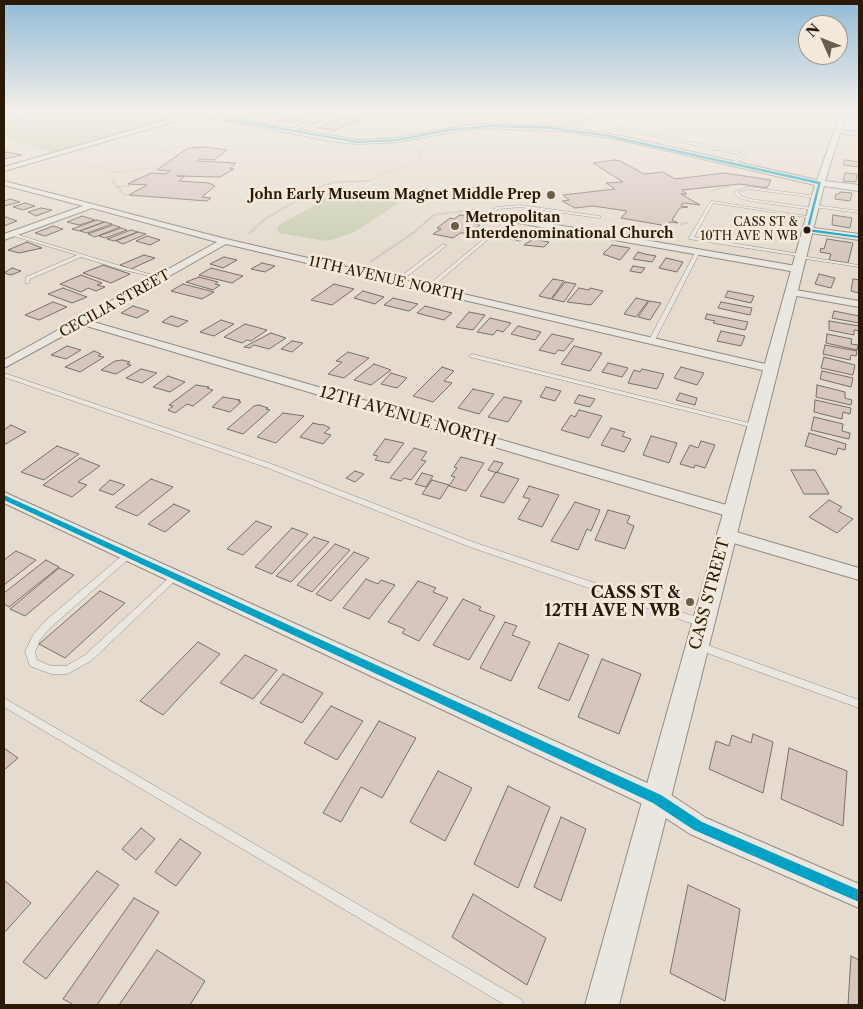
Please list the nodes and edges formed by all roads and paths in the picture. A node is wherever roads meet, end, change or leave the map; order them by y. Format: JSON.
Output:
{"nodes":[{"id":1,"x":39,"y":158,"type":"edge"},
{"id":2,"x":173,"y":158,"type":"edge"},
{"id":3,"x":418,"y":158,"type":"edge"},
{"id":4,"x":705,"y":158,"type":"edge"},
{"id":5,"x":742,"y":158,"type":"edge"},
{"id":6,"x":828,"y":158,"type":"edge"},
{"id":7,"x":164,"y":164,"type":"junction"},
{"id":8,"x":732,"y":164,"type":"junction"},
{"id":9,"x":89,"y":166,"type":"dead end"},
{"id":10,"x":4,"y":168,"type":"edge"},
{"id":11,"x":115,"y":172,"type":"junction"},
{"id":12,"x":4,"y":182,"type":"edge"},
{"id":13,"x":820,"y":183,"type":"junction"},
{"id":14,"x":116,"y":186,"type":"junction"},
{"id":15,"x":859,"y":188,"type":"edge"},
{"id":16,"x":156,"y":197,"type":"dead end"},
{"id":17,"x":91,"y":206,"type":"junction"},
{"id":18,"x":477,"y":209,"type":"dead end"},
{"id":19,"x":812,"y":212,"type":"junction"},
{"id":20,"x":859,"y":212,"type":"edge"},
{"id":21,"x":486,"y":215,"type":"joint"},
{"id":22,"x":600,"y":217,"type":"dead end"},
{"id":23,"x":511,"y":218,"type":"junction"},
{"id":24,"x":8,"y":236,"type":"edge"},
{"id":25,"x":859,"y":238,"type":"edge"},
{"id":26,"x":225,"y":242,"type":"junction"},
{"id":27,"x":239,"y":245,"type":"junction"},
{"id":28,"x":445,"y":245,"type":"dead end"},
{"id":29,"x":699,"y":250,"type":"junction"},
{"id":30,"x":79,"y":256,"type":"junction"},
{"id":31,"x":798,"y":260,"type":"junction"},
{"id":32,"x":368,"y":264,"type":"dead end"},
{"id":33,"x":859,"y":266,"type":"edge"},
{"id":34,"x":162,"y":278,"type":"junction"},
{"id":35,"x":398,"y":281,"type":"junction"},
{"id":36,"x":27,"y":282,"type":"dead end"},
{"id":37,"x":428,"y":288,"type":"junction"},
{"id":38,"x":790,"y":292,"type":"junction"},
{"id":39,"x":859,"y":304,"type":"edge"},
{"id":40,"x":83,"y":322,"type":"junction"},
{"id":41,"x":652,"y":340,"type":"junction"},
{"id":42,"x":472,"y":356,"type":"dead end"},
{"id":43,"x":4,"y":364,"type":"edge"},
{"id":44,"x":770,"y":368,"type":"junction"},
{"id":45,"x":4,"y":375,"type":"edge"},
{"id":46,"x":755,"y":426,"type":"junction"},
{"id":47,"x":4,"y":498,"type":"edge"},
{"id":48,"x":732,"y":512,"type":"junction"},
{"id":49,"x":726,"y":535,"type":"junction"},
{"id":50,"x":128,"y":555,"type":"junction"},
{"id":51,"x":859,"y":574,"type":"edge"},
{"id":52,"x":175,"y":576,"type":"junction"},
{"id":53,"x":703,"y":623,"type":"junction"},
{"id":54,"x":697,"y":645,"type":"junction"},
{"id":55,"x":4,"y":702,"type":"edge"},
{"id":56,"x":859,"y":704,"type":"edge"},
{"id":57,"x":656,"y":799,"type":"junction"},
{"id":58,"x":859,"y":896,"type":"edge"},
{"id":59,"x":517,"y":1005,"type":"edge"},
{"id":60,"x":602,"y":1005,"type":"edge"}],
"edges":[{"from":1,"to":10,"type":"street"},
{"from":2,"to":7,"type":"path"},
{"from":3,"to":27,"type":"path"},
{"from":4,"to":8,"type":"street"},
{"from":5,"to":8,"type":"lane"},
{"from":6,"to":13,"type":"street","name":"CASS STREET"},
{"from":7,"to":11,"type":"path"},
{"from":7,"to":14,"type":"path"},
{"from":8,"to":13,"type":"street"},
{"from":9,"to":11,"type":"path"},
{"from":11,"to":14,"type":"path"},
{"from":12,"to":17,"type":"street","name":"11TH AVENUE NORTH"},
{"from":13,"to":15,"type":"street"},
{"from":13,"to":19,"type":"street","name":"CASS STREET"},
{"from":14,"to":16,"type":"path"},
{"from":17,"to":24,"type":"street"},
{"from":17,"to":26,"type":"street","name":"11TH AVENUE NORTH"},
{"from":18,"to":32,"type":"path"},
{"from":19,"to":19,"type":"lane"},
{"from":19,"to":20,"type":"lane"},
{"from":19,"to":25,"type":"street"},
{"from":19,"to":31,"type":"street","name":"CASS STREET"},
{"from":19,"to":31,"type":"lane"},
{"from":21,"to":22,"type":"lane"},
{"from":21,"to":23,"type":"street"},
{"from":23,"to":29,"type":"street"},
{"from":23,"to":37,"type":"lane"},
{"from":24,"to":30,"type":"lane"},
{"from":26,"to":27,"type":"street","name":"11TH AVENUE NORTH"},
{"from":26,"to":34,"type":"street","name":"CECILIA STREET"},
{"from":27,"to":35,"type":"street","name":"11TH AVENUE NORTH"},
{"from":28,"to":35,"type":"lane"},
{"from":29,"to":31,"type":"street"},
{"from":29,"to":41,"type":"lane"},
{"from":30,"to":34,"type":"lane"},
{"from":30,"to":36,"type":"lane"},
{"from":31,"to":33,"type":"lane"},
{"from":31,"to":38,"type":"street","name":"CASS STREET"},
{"from":34,"to":40,"type":"street","name":"CECILIA STREET"},
{"from":35,"to":37,"type":"street","name":"11TH AVENUE NORTH"},
{"from":37,"to":41,"type":"street","name":"11TH AVENUE NORTH"},
{"from":38,"to":39,"type":"street"},
{"from":38,"to":44,"type":"street","name":"CASS STREET"},
{"from":40,"to":43,"type":"street","name":"CECILIA STREET"},
{"from":40,"to":48,"type":"street","name":"12TH AVENUE NORTH"},
{"from":41,"to":44,"type":"street","name":"11TH AVENUE NORTH"},
{"from":42,"to":46,"type":"lane"},
{"from":44,"to":46,"type":"street","name":"CASS STREET"},
{"from":45,"to":53,"type":"lane"},
{"from":46,"to":48,"type":"street","name":"CASS STREET"},
{"from":47,"to":50,"type":"street"},
{"from":48,"to":49,"type":"street","name":"CASS STREET"},
{"from":49,"to":51,"type":"street"},
{"from":49,"to":53,"type":"street","name":"CASS STREET"},
{"from":50,"to":52,"type":"street"},
{"from":50,"to":52,"type":"lane"},
{"from":52,"to":57,"type":"street"},
{"from":53,"to":54,"type":"street","name":"CASS STREET"},
{"from":54,"to":56,"type":"lane"},
{"from":54,"to":57,"type":"street","name":"CASS STREET"},
{"from":55,"to":59,"type":"lane"},
{"from":57,"to":58,"type":"street"},
{"from":57,"to":60,"type":"street","name":"CASS STREET"}]}
